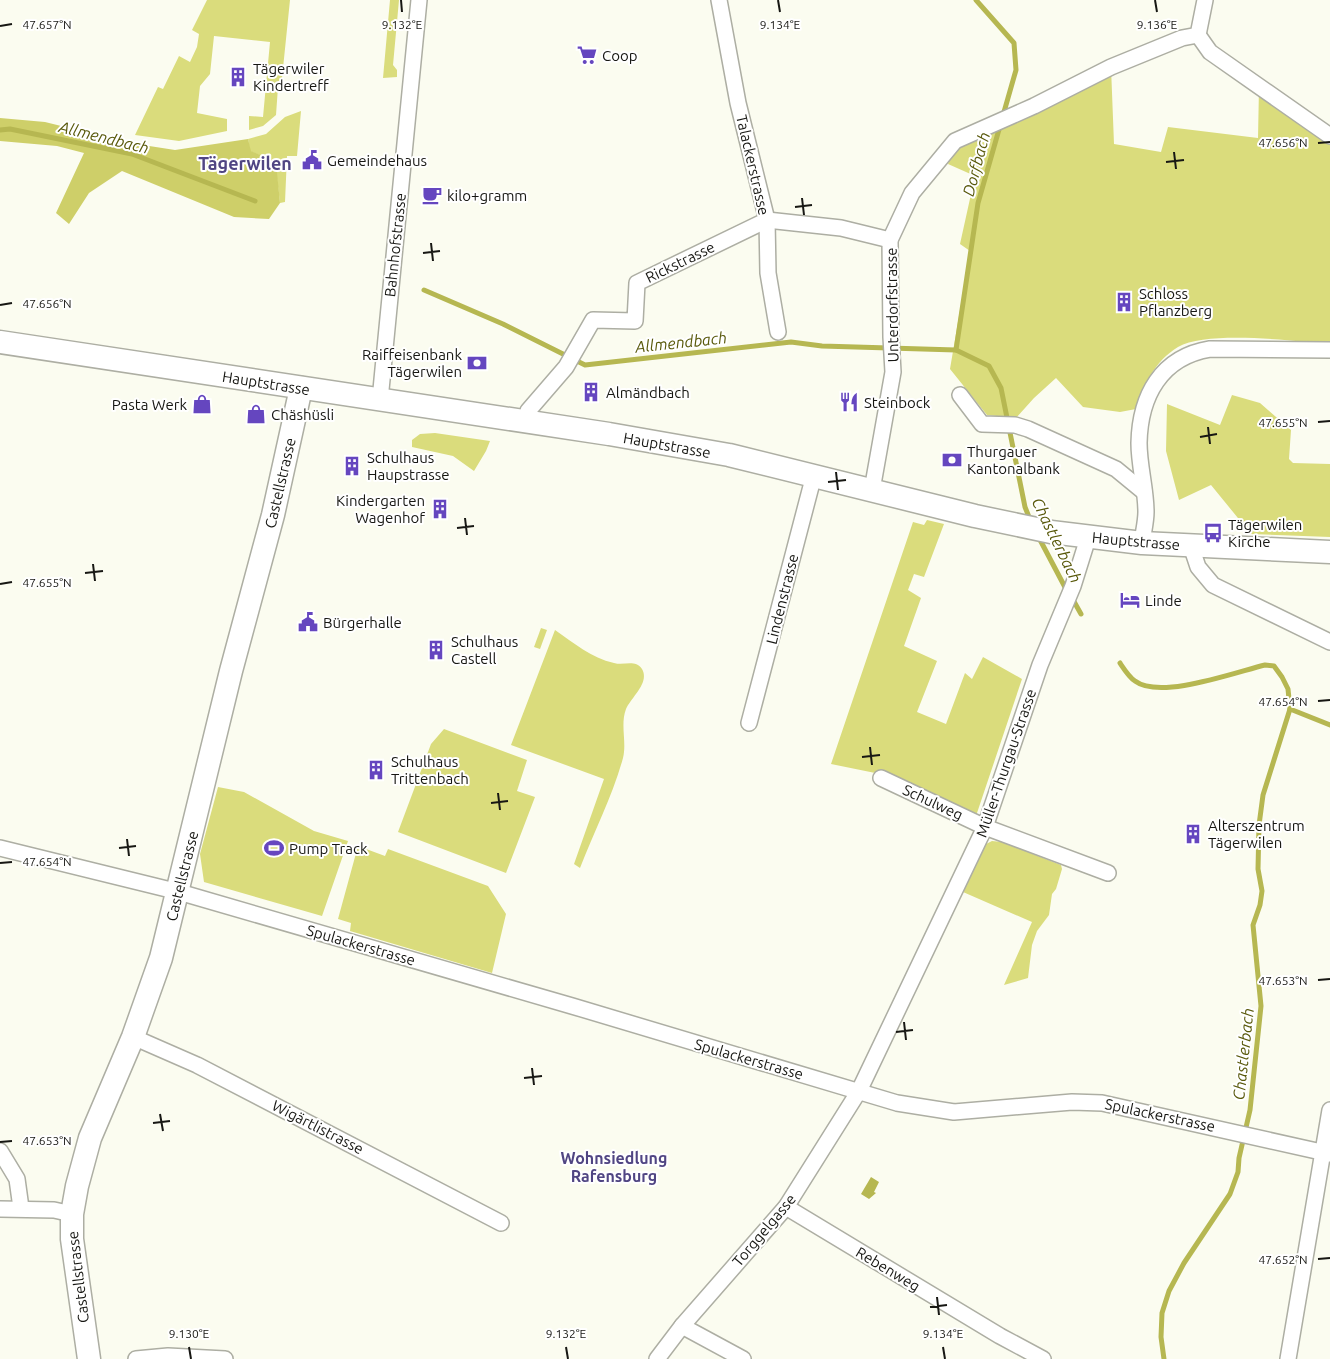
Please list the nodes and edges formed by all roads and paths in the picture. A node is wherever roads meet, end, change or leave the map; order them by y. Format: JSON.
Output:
{"nodes":[{"id":1,"x":419,"y":0,"type":"edge"},
{"id":2,"x":719,"y":0,"type":"edge"},
{"id":3,"x":1205,"y":0,"type":"edge"},
{"id":4,"x":1198,"y":35,"type":"junction"},
{"id":5,"x":1330,"y":136,"type":"edge"},
{"id":6,"x":767,"y":220,"type":"junction"},
{"id":7,"x":890,"y":240,"type":"junction"},
{"id":8,"x":778,"y":332,"type":"dead end"},
{"id":9,"x":0,"y":342,"type":"edge"},
{"id":10,"x":1330,"y":350,"type":"edge"},
{"id":11,"x":302,"y":388,"type":"junction"},
{"id":12,"x":960,"y":395,"type":"dead end"},
{"id":13,"x":380,"y":400,"type":"junction"},
{"id":14,"x":525,"y":422,"type":"junction"},
{"id":15,"x":814,"y":475,"type":"junction"},
{"id":16,"x":872,"y":490,"type":"junction"},
{"id":17,"x":1144,"y":492,"type":"junction"},
{"id":18,"x":1088,"y":538,"type":"junction"},
{"id":19,"x":1142,"y":543,"type":"junction"},
{"id":20,"x":1191,"y":546,"type":"junction"},
{"id":21,"x":1330,"y":552,"type":"edge"},
{"id":22,"x":1330,"y":642,"type":"edge"},
{"id":23,"x":749,"y":723,"type":"dead end"},
{"id":24,"x":882,"y":778,"type":"dead end"},
{"id":25,"x":985,"y":827,"type":"junction"},
{"id":26,"x":0,"y":848,"type":"edge"},
{"id":27,"x":1108,"y":873,"type":"dead end"},
{"id":28,"x":179,"y":892,"type":"junction"},
{"id":29,"x":133,"y":1037,"type":"junction"},
{"id":30,"x":858,"y":1092,"type":"junction"},
{"id":31,"x":1330,"y":1110,"type":"edge"},
{"id":32,"x":0,"y":1151,"type":"edge"},
{"id":33,"x":1326,"y":1153,"type":"edge"},
{"id":34,"x":21,"y":1208,"type":"junction"},
{"id":35,"x":786,"y":1208,"type":"junction"},
{"id":36,"x":0,"y":1209,"type":"edge"},
{"id":37,"x":72,"y":1214,"type":"junction"},
{"id":38,"x":501,"y":1223,"type":"dead end"},
{"id":39,"x":682,"y":1326,"type":"junction"},
{"id":40,"x":89,"y":1359,"type":"edge"},
{"id":41,"x":136,"y":1359,"type":"edge"},
{"id":42,"x":225,"y":1359,"type":"edge"},
{"id":43,"x":657,"y":1359,"type":"edge"},
{"id":44,"x":743,"y":1359,"type":"edge"},
{"id":45,"x":1043,"y":1359,"type":"edge"},
{"id":46,"x":1288,"y":1359,"type":"edge"}],
"edges":[{"from":1,"to":13,"type":"street","name":"Bahnhofstrasse"},
{"from":2,"to":6,"type":"street","name":"Talackerstrasse"},
{"from":3,"to":4,"type":"street"},
{"from":4,"to":5,"type":"street"},
{"from":4,"to":7,"type":"street","name":"Unterdorfstrasse"},
{"from":6,"to":7,"type":"street"},
{"from":6,"to":8,"type":"street","name":"Talackerstrasse"},
{"from":6,"to":14,"type":"street","name":"Rickstrasse"},
{"from":7,"to":16,"type":"street","name":"Unterdorfstrasse"},
{"from":9,"to":11,"type":"street","name":"Hauptstrasse"},
{"from":10,"to":17,"type":"street"},
{"from":11,"to":13,"type":"street","name":"Hauptstrasse"},
{"from":11,"to":28,"type":"street","name":"Castellstrasse"},
{"from":12,"to":17,"type":"street"},
{"from":13,"to":14,"type":"street","name":"Hauptstrasse"},
{"from":14,"to":15,"type":"street","name":"Hauptstrasse"},
{"from":15,"to":16,"type":"street","name":"Hauptstrasse"},
{"from":15,"to":23,"type":"street","name":"Lindenstrasse"},
{"from":16,"to":18,"type":"street","name":"Hauptstrasse"},
{"from":17,"to":19,"type":"street"},
{"from":18,"to":19,"type":"street","name":"Hauptstrasse"},
{"from":18,"to":25,"type":"street","name":"Müller-Thurgau-Strasse"},
{"from":19,"to":20,"type":"street","name":"Hauptstrasse"},
{"from":20,"to":21,"type":"street","name":"Hauptstrasse"},
{"from":20,"to":22,"type":"street"},
{"from":24,"to":25,"type":"street","name":"Schulweg"},
{"from":25,"to":27,"type":"street","name":"Schulweg"},
{"from":25,"to":30,"type":"street","name":"Müller-Thurgau-Strasse"},
{"from":26,"to":28,"type":"street","name":"Spulackerstrasse"},
{"from":28,"to":29,"type":"street","name":"Castellstrasse"},
{"from":28,"to":30,"type":"street","name":"Spulackerstrasse"},
{"from":29,"to":37,"type":"street","name":"Castellstrasse"},
{"from":29,"to":38,"type":"street","name":"Wigärtlistrasse"},
{"from":30,"to":33,"type":"street","name":"Spulackerstrasse"},
{"from":30,"to":35,"type":"street","name":"Torggelgasse"},
{"from":31,"to":33,"type":"street"},
{"from":32,"to":34,"type":"street"},
{"from":33,"to":46,"type":"street"},
{"from":34,"to":36,"type":"street"},
{"from":34,"to":37,"type":"street"},
{"from":35,"to":39,"type":"street","name":"Torggelgasse"},
{"from":35,"to":45,"type":"street","name":"Rebenweg"},
{"from":37,"to":40,"type":"street","name":"Castellstrasse"},
{"from":39,"to":43,"type":"street","name":"Torggelgasse"},
{"from":39,"to":44,"type":"street"},
{"from":41,"to":42,"type":"street"}]}
